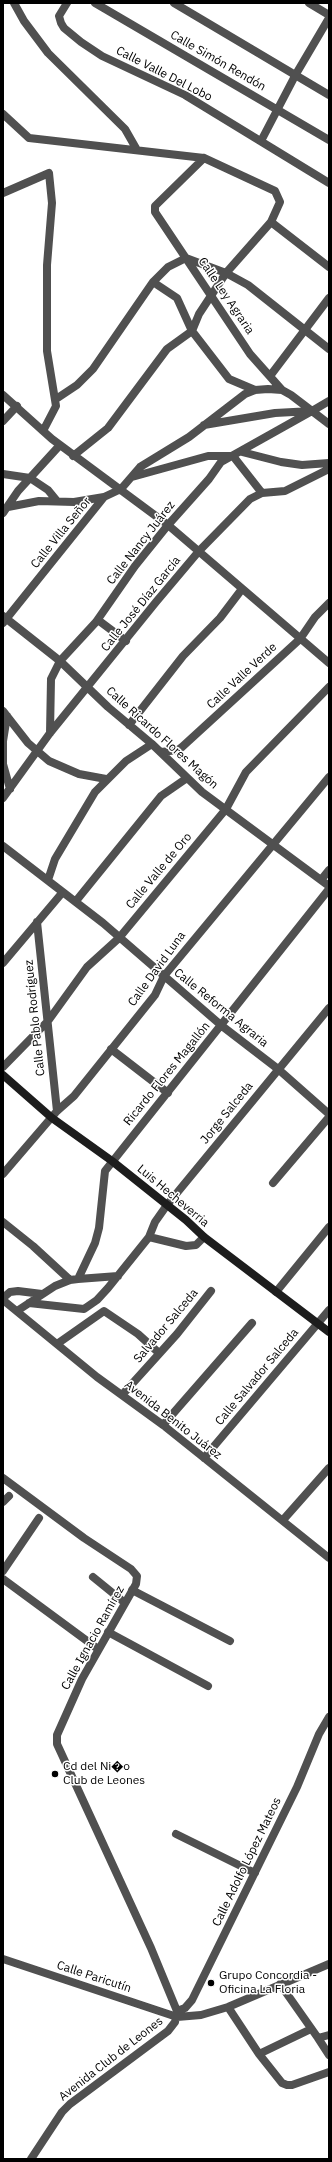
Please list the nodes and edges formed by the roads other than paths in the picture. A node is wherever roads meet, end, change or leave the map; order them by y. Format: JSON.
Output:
{"nodes":[{"id":1,"x":14,"y":3,"type":"edge"},
{"id":2,"x":67,"y":3,"type":"edge"},
{"id":3,"x":95,"y":3,"type":"edge"},
{"id":4,"x":174,"y":3,"type":"edge"},
{"id":5,"x":309,"y":3,"type":"edge"},
{"id":6,"x":329,"y":16,"type":"edge"},
{"id":7,"x":296,"y":74,"type":"junction"},
{"id":8,"x":329,"y":95,"type":"edge"},
{"id":9,"x":277,"y":109,"type":"junction"},
{"id":10,"x":3,"y":114,"type":"edge"},
{"id":11,"x":3,"y":123,"type":"edge"},
{"id":12,"x":18,"y":126,"type":"junction"},
{"id":13,"x":329,"y":140,"type":"edge"},
{"id":14,"x":261,"y":141,"type":"junction"},
{"id":15,"x":136,"y":150,"type":"junction"},
{"id":16,"x":204,"y":158,"type":"junction"},
{"id":17,"x":329,"y":183,"type":"edge"},
{"id":18,"x":3,"y":193,"type":"edge"},
{"id":19,"x":271,"y":222,"type":"junction"},
{"id":20,"x":186,"y":258,"type":"junction"},
{"id":21,"x":329,"y":267,"type":"edge"},
{"id":22,"x":226,"y":273,"type":"junction"},
{"id":23,"x":153,"y":282,"type":"junction"},
{"id":24,"x":212,"y":296,"type":"junction"},
{"id":25,"x":329,"y":298,"type":"edge"},
{"id":26,"x":303,"y":329,"type":"junction"},
{"id":27,"x":192,"y":331,"type":"junction"},
{"id":28,"x":329,"y":349,"type":"edge"},
{"id":29,"x":270,"y":376,"type":"junction"},
{"id":30,"x":255,"y":390,"type":"junction"},
{"id":31,"x":282,"y":390,"type":"junction"},
{"id":32,"x":3,"y":395,"type":"edge"},
{"id":33,"x":56,"y":399,"type":"junction"},
{"id":34,"x":329,"y":401,"type":"edge"},
{"id":35,"x":16,"y":406,"type":"junction"},
{"id":36,"x":312,"y":411,"type":"junction"},
{"id":37,"x":3,"y":421,"type":"edge"},
{"id":38,"x":329,"y":424,"type":"edge"},
{"id":39,"x":203,"y":426,"type":"junction"},
{"id":40,"x":43,"y":431,"type":"junction"},
{"id":41,"x":60,"y":445,"type":"junction"},
{"id":42,"x":242,"y":452,"type":"junction"},
{"id":43,"x":73,"y":456,"type":"junction"},
{"id":44,"x":233,"y":456,"type":"junction"},
{"id":45,"x":329,"y":463,"type":"edge"},
{"id":46,"x":329,"y":469,"type":"edge"},
{"id":47,"x":3,"y":474,"type":"edge"},
{"id":48,"x":30,"y":478,"type":"junction"},
{"id":49,"x":131,"y":478,"type":"junction"},
{"id":50,"x":121,"y":489,"type":"junction"},
{"id":51,"x":262,"y":493,"type":"junction"},
{"id":52,"x":104,"y":497,"type":"junction"},
{"id":53,"x":57,"y":501,"type":"junction"},
{"id":54,"x":6,"y":510,"type":"edge"},
{"id":55,"x":168,"y":525,"type":"junction"},
{"id":56,"x":199,"y":551,"type":"junction"},
{"id":57,"x":242,"y":589,"type":"junction"},
{"id":58,"x":329,"y":603,"type":"edge"},
{"id":59,"x":4,"y":619,"type":"edge"},
{"id":60,"x":98,"y":620,"type":"junction"},
{"id":61,"x":300,"y":639,"type":"junction"},
{"id":62,"x":126,"y":641,"type":"junction"},
{"id":63,"x":60,"y":661,"type":"junction"},
{"id":64,"x":329,"y":663,"type":"edge"},
{"id":65,"x":88,"y":687,"type":"junction"},
{"id":66,"x":329,"y":687,"type":"edge"},
{"id":67,"x":5,"y":713,"type":"edge"},
{"id":68,"x":130,"y":725,"type":"junction"},
{"id":69,"x":50,"y":733,"type":"junction"},
{"id":70,"x":152,"y":744,"type":"junction"},
{"id":71,"x":37,"y":752,"type":"junction"},
{"id":72,"x":161,"y":752,"type":"junction"},
{"id":73,"x":329,"y":777,"type":"edge"},
{"id":74,"x":187,"y":778,"type":"junction"},
{"id":75,"x":106,"y":779,"type":"junction"},
{"id":76,"x":10,"y":789,"type":"junction"},
{"id":77,"x":3,"y":798,"type":"edge"},
{"id":78,"x":226,"y":809,"type":"junction"},
{"id":79,"x":273,"y":843,"type":"junction"},
{"id":80,"x":3,"y":848,"type":"edge"},
{"id":81,"x":329,"y":870,"type":"edge"},
{"id":82,"x":48,"y":880,"type":"junction"},
{"id":83,"x":321,"y":880,"type":"junction"},
{"id":84,"x":329,"y":888,"type":"edge"},
{"id":85,"x":62,"y":892,"type":"junction"},
{"id":86,"x":76,"y":901,"type":"junction"},
{"id":87,"x":37,"y":922,"type":"junction"},
{"id":88,"x":119,"y":938,"type":"junction"},
{"id":89,"x":3,"y":963,"type":"edge"},
{"id":90,"x":164,"y":976,"type":"junction"},
{"id":91,"x":329,"y":1008,"type":"edge"},
{"id":92,"x":48,"y":1021,"type":"junction"},
{"id":93,"x":222,"y":1026,"type":"junction"},
{"id":94,"x":111,"y":1049,"type":"junction"},
{"id":95,"x":3,"y":1067,"type":"edge"},
{"id":96,"x":278,"y":1070,"type":"junction"},
{"id":97,"x":3,"y":1075,"type":"edge"},
{"id":98,"x":168,"y":1093,"type":"junction"},
{"id":99,"x":55,"y":1114,"type":"junction"},
{"id":100,"x":329,"y":1115,"type":"edge"},
{"id":101,"x":112,"y":1162,"type":"junction"},
{"id":102,"x":3,"y":1174,"type":"edge"},
{"id":103,"x":273,"y":1183,"type":"dead end"},
{"id":104,"x":167,"y":1205,"type":"junction"},
{"id":105,"x":3,"y":1222,"type":"edge"},
{"id":106,"x":329,"y":1227,"type":"edge"},
{"id":107,"x":149,"y":1237,"type":"junction"},
{"id":108,"x":204,"y":1237,"type":"junction"},
{"id":109,"x":118,"y":1276,"type":"junction"},
{"id":110,"x":74,"y":1279,"type":"junction"},
{"id":111,"x":211,"y":1291,"type":"dead end"},
{"id":112,"x":276,"y":1292,"type":"junction"},
{"id":113,"x":42,"y":1294,"type":"junction"},
{"id":114,"x":3,"y":1299,"type":"edge"},
{"id":115,"x":29,"y":1303,"type":"junction"},
{"id":116,"x":84,"y":1309,"type":"junction"},
{"id":117,"x":104,"y":1310,"type":"junction"},
{"id":118,"x":329,"y":1310,"type":"edge"},
{"id":119,"x":17,"y":1311,"type":"junction"},
{"id":120,"x":252,"y":1323,"type":"dead end"},
{"id":121,"x":317,"y":1324,"type":"junction"},
{"id":122,"x":329,"y":1332,"type":"edge"},
{"id":123,"x":57,"y":1344,"type":"junction"},
{"id":124,"x":159,"y":1353,"type":"junction"},
{"id":125,"x":122,"y":1395,"type":"junction"},
{"id":126,"x":163,"y":1425,"type":"junction"},
{"id":127,"x":204,"y":1458,"type":"junction"},
{"id":128,"x":329,"y":1468,"type":"edge"},
{"id":129,"x":3,"y":1478,"type":"edge"},
{"id":130,"x":39,"y":1518,"type":"dead end"},
{"id":131,"x":283,"y":1520,"type":"junction"},
{"id":132,"x":329,"y":1558,"type":"edge"},
{"id":133,"x":3,"y":1571,"type":"edge"},
{"id":134,"x":93,"y":1577,"type":"dead end"},
{"id":135,"x":3,"y":1579,"type":"edge"},
{"id":136,"x":132,"y":1590,"type":"junction"},
{"id":137,"x":125,"y":1603,"type":"junction"},
{"id":138,"x":108,"y":1632,"type":"junction"},
{"id":139,"x":230,"y":1641,"type":"dead end"},
{"id":140,"x":98,"y":1649,"type":"junction"},
{"id":141,"x":208,"y":1686,"type":"dead end"},
{"id":142,"x":329,"y":1717,"type":"edge"},
{"id":143,"x":176,"y":1834,"type":"dead end"},
{"id":144,"x":255,"y":1872,"type":"junction"},
{"id":145,"x":3,"y":1959,"type":"edge"},
{"id":146,"x":329,"y":1964,"type":"edge"},
{"id":147,"x":280,"y":1984,"type":"junction"},
{"id":148,"x":228,"y":2007,"type":"junction"},
{"id":149,"x":177,"y":2014,"type":"junction"},
{"id":150,"x":311,"y":2029,"type":"junction"},
{"id":151,"x":329,"y":2035,"type":"edge"},
{"id":152,"x":318,"y":2038,"type":"junction"},
{"id":153,"x":259,"y":2054,"type":"junction"},
{"id":154,"x":329,"y":2055,"type":"edge"},
{"id":155,"x":329,"y":2072,"type":"edge"},
{"id":156,"x":31,"y":2159,"type":"edge"}],
"edges":[{"from":1,"to":15,"type":"street"},
{"from":2,"to":14,"type":"street","name":"Calle Valle Del Lobo"},
{"from":3,"to":9,"type":"street","name":"Calle Simón Rendón"},
{"from":4,"to":7,"type":"street"},
{"from":5,"to":6,"type":"street"},
{"from":6,"to":7,"type":"street"},
{"from":7,"to":8,"type":"street"},
{"from":7,"to":9,"type":"street"},
{"from":9,"to":13,"type":"street","name":"Calle Simón Rendón"},
{"from":9,"to":14,"type":"street"},
{"from":10,"to":12,"type":"street"},
{"from":11,"to":12,"type":"street"},
{"from":12,"to":15,"type":"street"},
{"from":14,"to":17,"type":"street","name":"Calle Valle Del Lobo"},
{"from":15,"to":16,"type":"street"},
{"from":16,"to":19,"type":"street"},
{"from":16,"to":20,"type":"street","name":"Calle Ley Agraria"},
{"from":18,"to":33,"type":"street"},
{"from":19,"to":21,"type":"street"},
{"from":19,"to":22,"type":"street"},
{"from":20,"to":22,"type":"street"},
{"from":20,"to":23,"type":"street"},
{"from":20,"to":24,"type":"street","name":"Calle Ley Agraria"},
{"from":22,"to":24,"type":"street"},
{"from":22,"to":26,"type":"street"},
{"from":23,"to":27,"type":"street"},
{"from":23,"to":33,"type":"street"},
{"from":24,"to":27,"type":"street"},
{"from":24,"to":29,"type":"street","name":"Calle Ley Agraria"},
{"from":25,"to":26,"type":"street"},
{"from":26,"to":28,"type":"street"},
{"from":26,"to":29,"type":"street"},
{"from":27,"to":30,"type":"street"},
{"from":27,"to":43,"type":"street"},
{"from":29,"to":31,"type":"street","name":"Calle Ley Agraria"},
{"from":30,"to":31,"type":"street","name":"Calle Villa Señor"},
{"from":30,"to":39,"type":"street","name":"Calle Villa Señor"},
{"from":31,"to":36,"type":"street","name":"Calle Ley Agraria"},
{"from":32,"to":35,"type":"street"},
{"from":33,"to":40,"type":"street"},
{"from":34,"to":36,"type":"street","name":"Calle Villa Señor"},
{"from":35,"to":37,"type":"street"},
{"from":35,"to":40,"type":"street"},
{"from":36,"to":38,"type":"street","name":"Calle Ley Agraria"},
{"from":36,"to":39,"type":"street","name":"Calle Villa Señor"},
{"from":36,"to":42,"type":"street","name":"Calle Nancy Juárez"},
{"from":39,"to":49,"type":"street","name":"Calle Villa Señor"},
{"from":40,"to":41,"type":"street"},
{"from":41,"to":43,"type":"street"},
{"from":41,"to":48,"type":"street"},
{"from":42,"to":44,"type":"street","name":"Calle Nancy Juárez"},
{"from":42,"to":45,"type":"street"},
{"from":43,"to":50,"type":"street"},
{"from":44,"to":49,"type":"street"},
{"from":44,"to":51,"type":"street"},
{"from":44,"to":55,"type":"street","name":"Calle Nancy Juárez"},
{"from":46,"to":51,"type":"street"},
{"from":47,"to":48,"type":"street"},
{"from":48,"to":53,"type":"street"},
{"from":48,"to":54,"type":"street"},
{"from":49,"to":50,"type":"street","name":"Calle Villa Señor"},
{"from":50,"to":52,"type":"street","name":"Calle Villa Señor"},
{"from":50,"to":55,"type":"street"},
{"from":51,"to":56,"type":"street","name":"Calle José Díaz García"},
{"from":52,"to":53,"type":"street"},
{"from":52,"to":59,"type":"street","name":"Calle Villa Señor"},
{"from":53,"to":54,"type":"street"},
{"from":55,"to":56,"type":"street"},
{"from":55,"to":60,"type":"street","name":"Calle Nancy Juárez"},
{"from":56,"to":57,"type":"street"},
{"from":56,"to":62,"type":"street","name":"Calle José Díaz García"},
{"from":57,"to":61,"type":"street"},
{"from":57,"to":68,"type":"street"},
{"from":58,"to":61,"type":"street","name":"Calle Valle Verde"},
{"from":59,"to":63,"type":"street","name":"Calle Ricardo Flores Magón"},
{"from":60,"to":62,"type":"street"},
{"from":60,"to":63,"type":"street","name":"Calle Nancy Juárez"},
{"from":61,"to":64,"type":"street"},
{"from":61,"to":72,"type":"street","name":"Calle Valle Verde"},
{"from":62,"to":65,"type":"street","name":"Calle José Díaz García"},
{"from":63,"to":65,"type":"street","name":"Calle Ricardo Flores Magón"},
{"from":63,"to":69,"type":"street","name":"Calle Nancy Juárez"},
{"from":65,"to":68,"type":"street","name":"Calle Ricardo Flores Magón"},
{"from":65,"to":69,"type":"street","name":"Calle José Díaz García"},
{"from":66,"to":78,"type":"street","name":"Calle Valle de Oro"},
{"from":67,"to":71,"type":"street"},
{"from":67,"to":76,"type":"street"},
{"from":68,"to":70,"type":"street","name":"Calle Ricardo Flores Magón"},
{"from":69,"to":71,"type":"street","name":"Calle José Díaz García"},
{"from":70,"to":72,"type":"street","name":"Calle Ricardo Flores Magón"},
{"from":70,"to":75,"type":"street"},
{"from":71,"to":75,"type":"street"},
{"from":71,"to":76,"type":"street","name":"Calle José Díaz García"},
{"from":72,"to":74,"type":"street","name":"Calle Ricardo Flores Magón"},
{"from":73,"to":79,"type":"street","name":"Calle David Luna"},
{"from":74,"to":78,"type":"street","name":"Calle Ricardo Flores Magón"},
{"from":74,"to":86,"type":"street"},
{"from":75,"to":82,"type":"street"},
{"from":76,"to":77,"type":"street","name":"Calle José Díaz García"},
{"from":78,"to":79,"type":"street","name":"Calle Ricardo Flores Magón"},
{"from":78,"to":88,"type":"street","name":"Calle Valle de Oro"},
{"from":79,"to":83,"type":"street","name":"Calle Ricardo Flores Magón"},
{"from":79,"to":90,"type":"street","name":"Calle David Luna"},
{"from":80,"to":82,"type":"street","name":"Calle Reforma Agraria"},
{"from":81,"to":83,"type":"street"},
{"from":82,"to":85,"type":"street","name":"Calle Reforma Agraria"},
{"from":83,"to":84,"type":"street","name":"Calle Ricardo Flores Magón"},
{"from":84,"to":93,"type":"street","name":"Ricardo Flores Magallón"},
{"from":85,"to":86,"type":"street","name":"Calle Reforma Agraria"},
{"from":85,"to":87,"type":"street"},
{"from":86,"to":88,"type":"street","name":"Calle Reforma Agraria"},
{"from":87,"to":89,"type":"street"},
{"from":87,"to":92,"type":"street","name":"Calle Pablo Rodríguez"},
{"from":88,"to":90,"type":"street","name":"Calle Reforma Agraria"},
{"from":88,"to":92,"type":"street","name":"Calle Valle de Oro"},
{"from":90,"to":93,"type":"street","name":"Calle Reforma Agraria"},
{"from":90,"to":94,"type":"street","name":"Calle David Luna"},
{"from":91,"to":96,"type":"street","name":"Jorge Salceda"},
{"from":92,"to":95,"type":"street","name":"Calle Valle de Oro"},
{"from":92,"to":99,"type":"street","name":"Calle Pablo Rodríguez"},
{"from":93,"to":96,"type":"street","name":"Calle Reforma Agraria"},
{"from":93,"to":98,"type":"street","name":"Ricardo Flores Magallón"},
{"from":94,"to":98,"type":"street"},
{"from":94,"to":99,"type":"street","name":"Calle David Luna"},
{"from":96,"to":100,"type":"street","name":"Calle Reforma Agraria"},
{"from":96,"to":104,"type":"street","name":"Jorge Salceda"},
{"from":97,"to":99,"type":"street","name":"Luis Hecheverria"},
{"from":98,"to":101,"type":"street","name":"Ricardo Flores Magallón"},
{"from":99,"to":101,"type":"street","name":"Luis Hecheverria"},
{"from":99,"to":102,"type":"street","name":"Calle David Luna"},
{"from":100,"to":103,"type":"street"},
{"from":101,"to":104,"type":"street","name":"Luis Hecheverria"},
{"from":101,"to":110,"type":"street","name":"Ricardo Flores Magallón"},
{"from":104,"to":107,"type":"street","name":"Jorge Salceda"},
{"from":104,"to":108,"type":"street","name":"Luis Hecheverria"},
{"from":105,"to":110,"type":"street"},
{"from":106,"to":112,"type":"street"},
{"from":107,"to":108,"type":"street"},
{"from":107,"to":109,"type":"street","name":"Jorge Salceda"},
{"from":108,"to":112,"type":"street","name":"Luis Hecheverria"},
{"from":109,"to":110,"type":"street"},
{"from":109,"to":116,"type":"street","name":"Jorge Salceda"},
{"from":110,"to":113,"type":"street"},
{"from":111,"to":124,"type":"street","name":"Salvador Salceda"},
{"from":112,"to":121,"type":"street","name":"Luis Hecheverria"},
{"from":113,"to":114,"type":"street"},
{"from":113,"to":115,"type":"street"},
{"from":114,"to":119,"type":"street","name":"Avenida Benito Juárez"},
{"from":115,"to":116,"type":"street"},
{"from":115,"to":119,"type":"street"},
{"from":116,"to":117,"type":"street"},
{"from":117,"to":123,"type":"street"},
{"from":117,"to":124,"type":"street"},
{"from":118,"to":121,"type":"street","name":"Calle Salvador Salceda"},
{"from":119,"to":123,"type":"street","name":"Avenida Benito Juárez"},
{"from":120,"to":126,"type":"street"},
{"from":121,"to":122,"type":"street","name":"Luis Hecheverria"},
{"from":121,"to":127,"type":"street","name":"Calle Salvador Salceda"},
{"from":123,"to":125,"type":"street","name":"Avenida Benito Juárez"},
{"from":124,"to":125,"type":"street","name":"Salvador Salceda"},
{"from":125,"to":126,"type":"street","name":"Avenida Benito Juárez"},
{"from":126,"to":127,"type":"street","name":"Avenida Benito Juárez"},
{"from":127,"to":131,"type":"street","name":"Avenida Benito Juárez"},
{"from":128,"to":131,"type":"street"},
{"from":129,"to":136,"type":"street","name":"Calle Ignacio Ramírez"},
{"from":130,"to":133,"type":"street"},
{"from":131,"to":132,"type":"street","name":"Avenida Benito Juárez"},
{"from":134,"to":137,"type":"street"},
{"from":135,"to":140,"type":"street"},
{"from":136,"to":137,"type":"street","name":"Calle Ignacio Ramírez"},
{"from":136,"to":139,"type":"street"},
{"from":137,"to":138,"type":"street","name":"Calle Ignacio Ramírez"},
{"from":138,"to":140,"type":"street","name":"Calle Ignacio Ramírez"},
{"from":138,"to":141,"type":"street"},
{"from":140,"to":149,"type":"street","name":"Calle Ignacio Ramírez"},
{"from":142,"to":144,"type":"street","name":"Calle Adolfo López Mateos"},
{"from":143,"to":144,"type":"street"},
{"from":144,"to":149,"type":"street","name":"Calle Adolfo López Mateos"},
{"from":145,"to":149,"type":"street","name":"Calle Paricutín"},
{"from":146,"to":147,"type":"street","name":"Avenida Club de Leones"},
{"from":147,"to":148,"type":"street","name":"Avenida Club de Leones"},
{"from":147,"to":150,"type":"street"},
{"from":148,"to":149,"type":"street","name":"Avenida Club de Leones"},
{"from":148,"to":153,"type":"street"},
{"from":149,"to":156,"type":"street","name":"Avenida Club de Leones"},
{"from":150,"to":152,"type":"street"},
{"from":150,"to":153,"type":"street"},
{"from":151,"to":152,"type":"street"},
{"from":152,"to":154,"type":"street"},
{"from":153,"to":155,"type":"street"}]}
